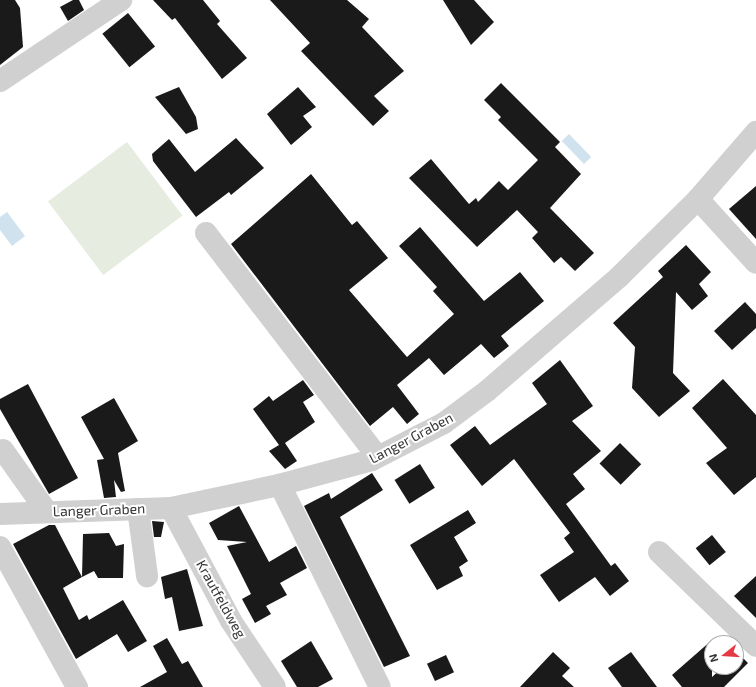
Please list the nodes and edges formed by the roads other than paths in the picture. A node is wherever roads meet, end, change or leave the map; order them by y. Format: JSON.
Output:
{"nodes":[{"id":1,"x":121,"y":0,"type":"edge"},
{"id":2,"x":0,"y":81,"type":"edge"},
{"id":3,"x":756,"y":132,"type":"edge"},
{"id":4,"x":698,"y":199,"type":"junction"},
{"id":5,"x":206,"y":232,"type":"dead end"},
{"id":6,"x":756,"y":263,"type":"edge"},
{"id":7,"x":3,"y":450,"type":"dead end"},
{"id":8,"x":378,"y":457,"type":"junction"},
{"id":9,"x":280,"y":485,"type":"junction"},
{"id":10,"x":171,"y":508,"type":"junction"},
{"id":11,"x":138,"y":509,"type":"junction"},
{"id":12,"x":47,"y":512,"type":"junction"},
{"id":13,"x":0,"y":514,"type":"edge"},
{"id":14,"x":0,"y":547,"type":"edge"},
{"id":15,"x":659,"y":552,"type":"dead end"},
{"id":16,"x":0,"y":576,"type":"edge"},
{"id":17,"x":147,"y":576,"type":"dead end"},
{"id":18,"x":21,"y":618,"type":"dead end"},
{"id":19,"x":756,"y":646,"type":"edge"},
{"id":20,"x":77,"y":687,"type":"edge"},
{"id":21,"x":275,"y":687,"type":"edge"},
{"id":22,"x":380,"y":687,"type":"edge"}],
"edges":[{"from":1,"to":2,"type":"street"},
{"from":3,"to":4,"type":"street","name":"Langer Graben"},
{"from":4,"to":6,"type":"street"},
{"from":4,"to":8,"type":"street","name":"Langer Graben"},
{"from":5,"to":8,"type":"street"},
{"from":7,"to":12,"type":"street"},
{"from":8,"to":9,"type":"street","name":"Langer Graben"},
{"from":9,"to":10,"type":"street","name":"Langer Graben"},
{"from":9,"to":22,"type":"street"},
{"from":10,"to":11,"type":"street","name":"Langer Graben"},
{"from":10,"to":21,"type":"street","name":"Krautfeldweg"},
{"from":11,"to":12,"type":"street","name":"Langer Graben"},
{"from":11,"to":17,"type":"street"},
{"from":12,"to":13,"type":"street","name":"Langer Graben"},
{"from":14,"to":20,"type":"street"},
{"from":15,"to":19,"type":"street"},
{"from":16,"to":18,"type":"street"}]}
